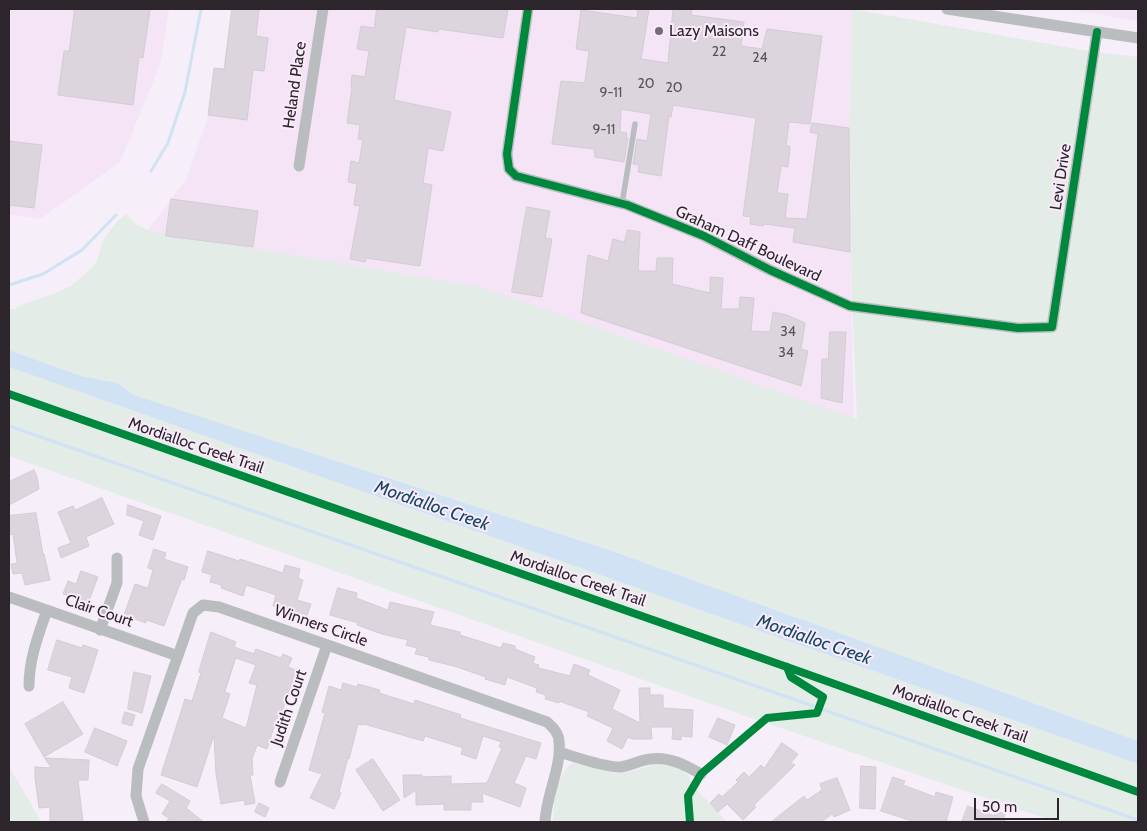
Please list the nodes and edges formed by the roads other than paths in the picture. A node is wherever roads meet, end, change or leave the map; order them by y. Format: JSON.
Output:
{"nodes":[{"id":1,"x":322,"y":9,"type":"edge"},
{"id":2,"x":528,"y":9,"type":"edge"},
{"id":3,"x":947,"y":9,"type":"edge"},
{"id":4,"x":974,"y":11,"type":"edge"},
{"id":5,"x":1097,"y":32,"type":"junction"},
{"id":6,"x":1138,"y":38,"type":"edge"},
{"id":7,"x":635,"y":124,"type":"dead end"},
{"id":8,"x":300,"y":166,"type":"dead end"},
{"id":9,"x":622,"y":204,"type":"junction"},
{"id":10,"x":1052,"y":327,"type":"joint"},
{"id":11,"x":117,"y":558,"type":"dead end"},
{"id":12,"x":9,"y":597,"type":"edge"},
{"id":13,"x":47,"y":610,"type":"junction"},
{"id":14,"x":100,"y":630,"type":"junction"},
{"id":15,"x":328,"y":645,"type":"junction"},
{"id":16,"x":178,"y":656,"type":"junction"},
{"id":17,"x":29,"y":686,"type":"dead end"},
{"id":18,"x":559,"y":752,"type":"junction"},
{"id":19,"x":701,"y":774,"type":"dead end"},
{"id":20,"x":280,"y":782,"type":"dead end"},
{"id":21,"x":144,"y":822,"type":"edge"},
{"id":22,"x":545,"y":822,"type":"edge"}],
"edges":[{"from":1,"to":8,"type":"street","name":"Heland Place"},
{"from":2,"to":9,"type":"street","name":"Graham Daff Boulevard"},
{"from":3,"to":4,"type":"street"},
{"from":4,"to":5,"type":"street"},
{"from":5,"to":6,"type":"street"},
{"from":5,"to":10,"type":"street","name":"Levi Drive"},
{"from":7,"to":9,"type":"lane"},
{"from":9,"to":10,"type":"street","name":"Graham Daff Boulevard"},
{"from":11,"to":14,"type":"street"},
{"from":12,"to":13,"type":"street","name":"Clair Court"},
{"from":13,"to":14,"type":"street","name":"Clair Court"},
{"from":13,"to":17,"type":"street"},
{"from":14,"to":16,"type":"street","name":"Clair Court"},
{"from":15,"to":16,"type":"street","name":"Winners Circle"},
{"from":15,"to":18,"type":"street","name":"Winners Circle"},
{"from":15,"to":20,"type":"street","name":"Judith Court"},
{"from":16,"to":21,"type":"street","name":"Winners Circle"},
{"from":18,"to":19,"type":"street"},
{"from":18,"to":22,"type":"street","name":"Winners Circle"}]}
